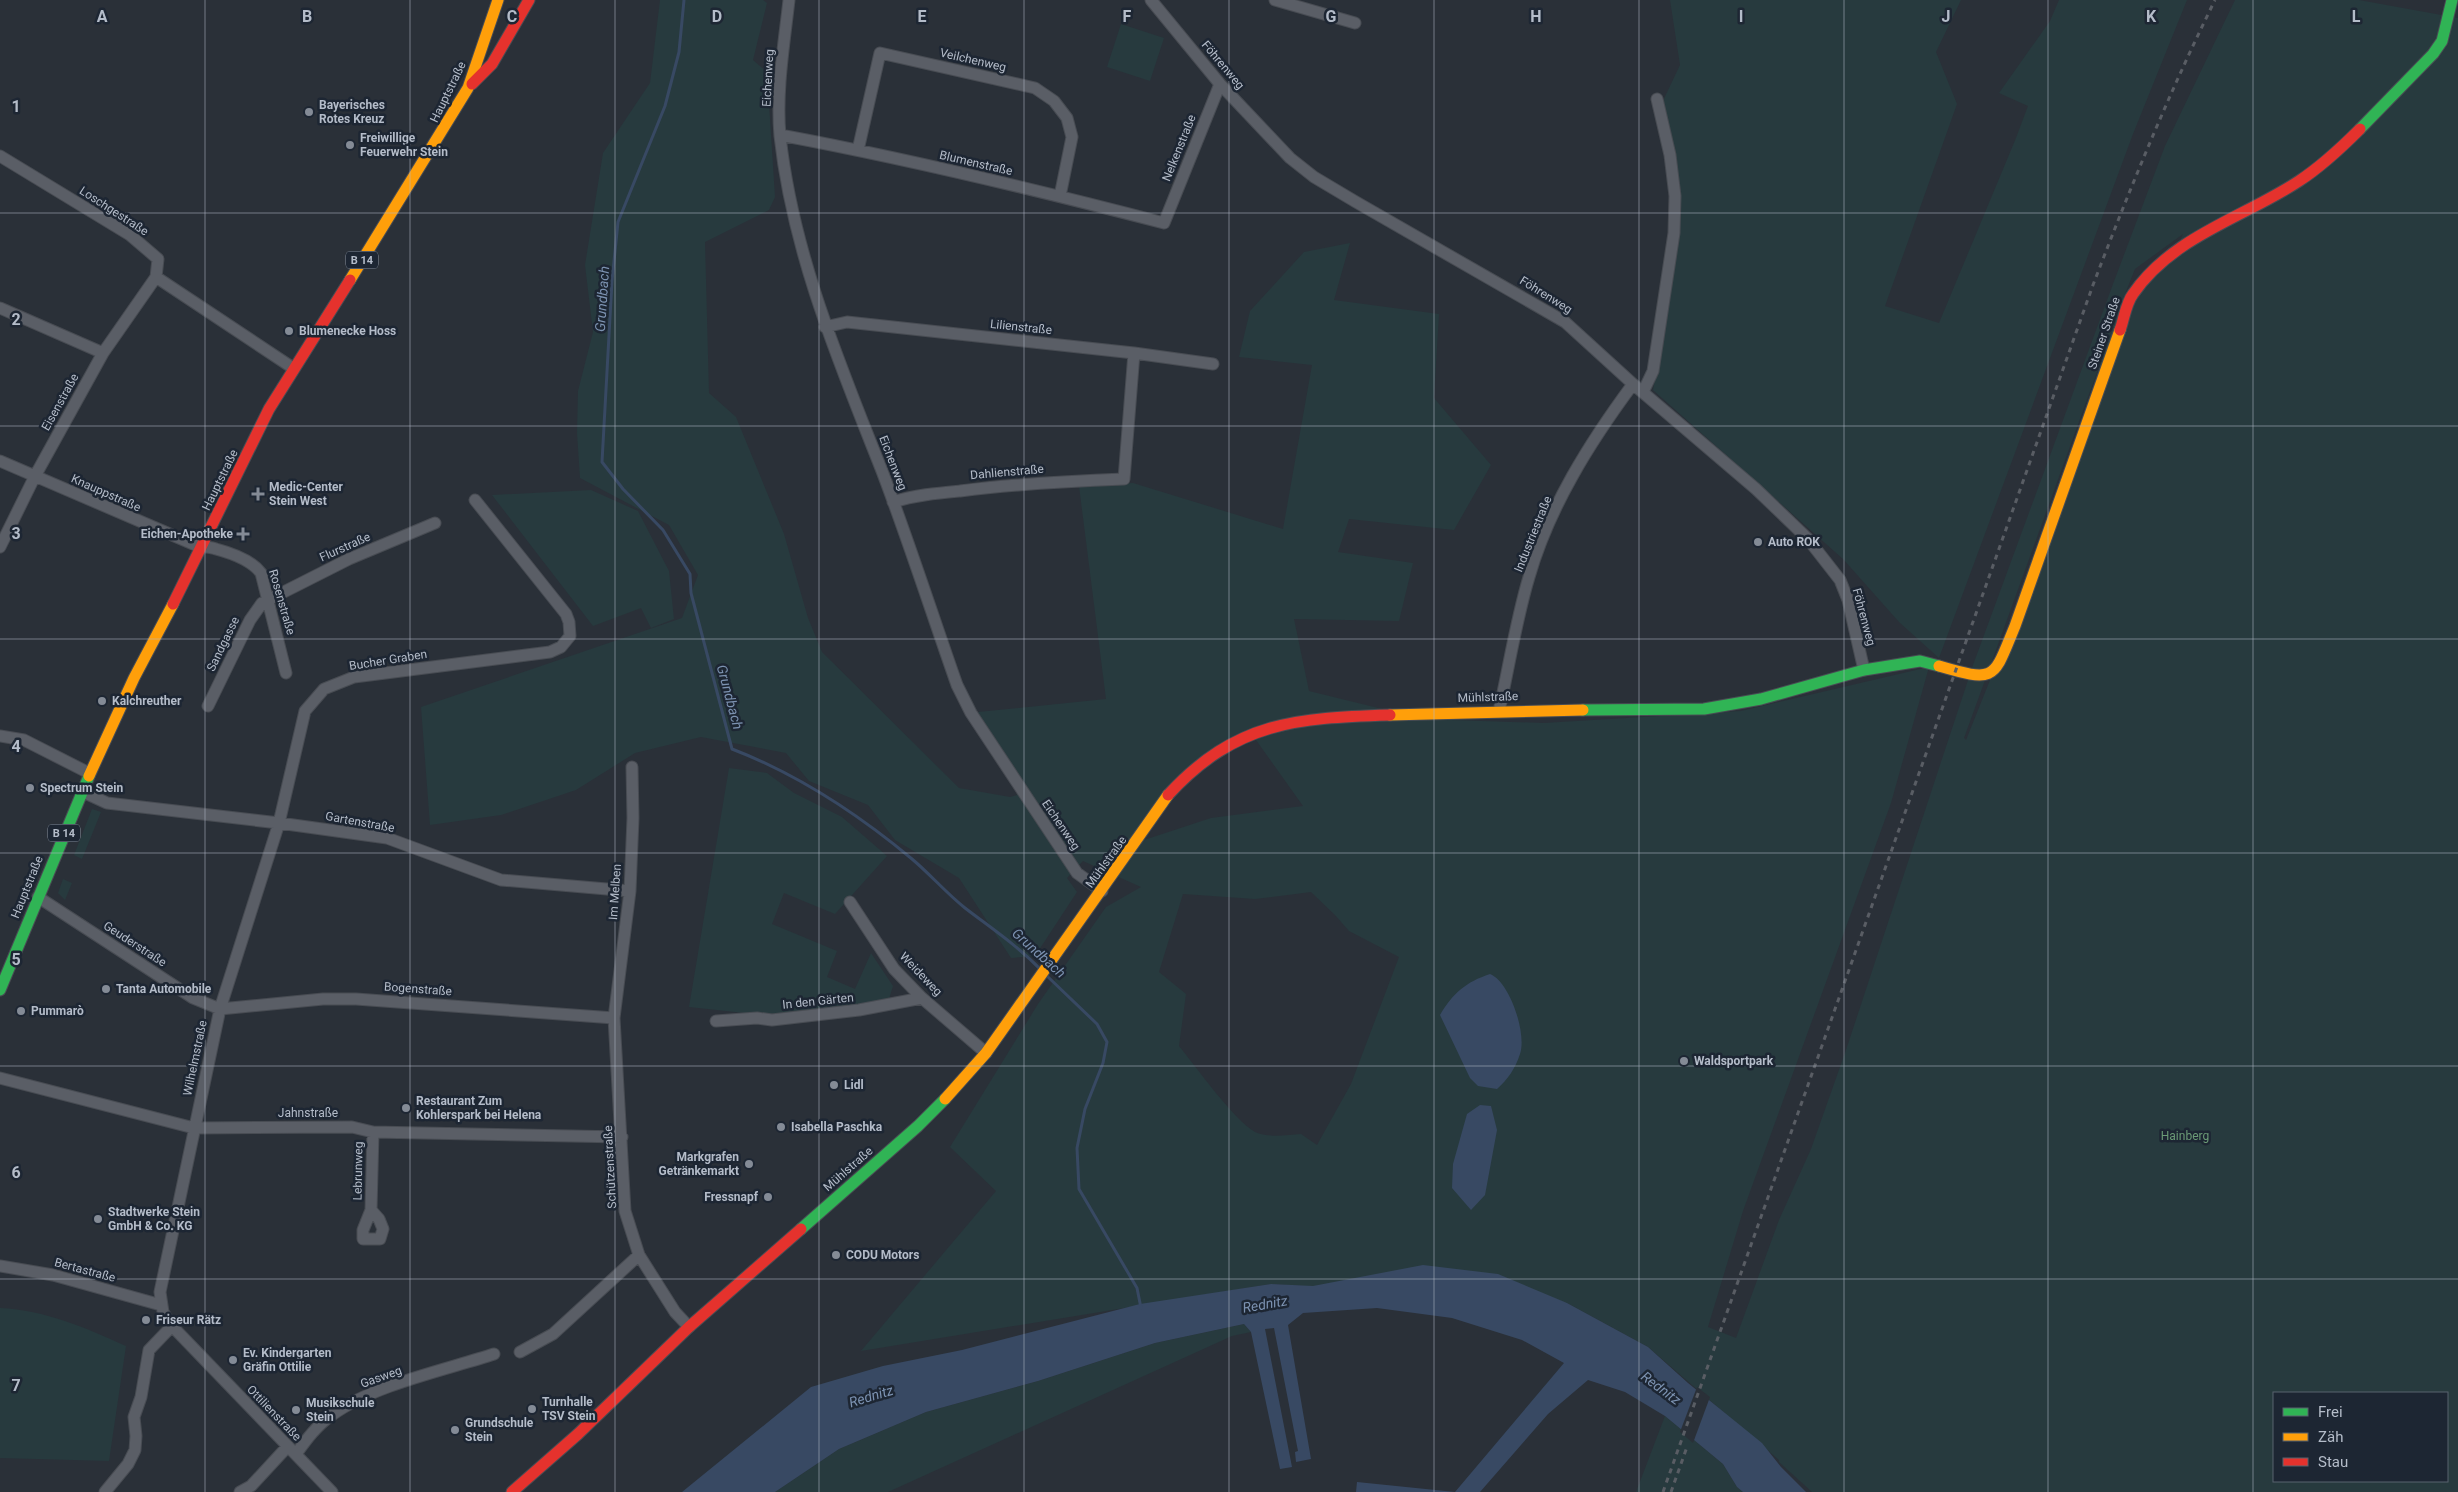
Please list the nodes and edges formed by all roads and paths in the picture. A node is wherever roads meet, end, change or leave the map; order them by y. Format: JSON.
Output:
{"nodes":[{"id":1,"x":498,"y":0,"type":"edge"},
{"id":2,"x":529,"y":0,"type":"edge"},
{"id":3,"x":789,"y":0,"type":"edge"},
{"id":4,"x":1275,"y":0,"type":"edge"},
{"id":5,"x":2452,"y":0,"type":"edge"},
{"id":6,"x":1156,"y":2,"type":"edge"},
{"id":7,"x":1355,"y":23,"type":"dead end"},
{"id":8,"x":1220,"y":84,"type":"junction"},
{"id":9,"x":468,"y":88,"type":"junction"},
{"id":10,"x":1657,"y":98,"type":"dead end"},
{"id":11,"x":780,"y":135,"type":"junction"},
{"id":12,"x":858,"y":150,"type":"junction"},
{"id":13,"x":0,"y":156,"type":"edge"},
{"id":14,"x":1060,"y":196,"type":"junction"},
{"id":15,"x":1164,"y":223,"type":"joint"},
{"id":16,"x":156,"y":277,"type":"junction"},
{"id":17,"x":0,"y":308,"type":"edge"},
{"id":18,"x":826,"y":326,"type":"junction"},
{"id":19,"x":103,"y":353,"type":"junction"},
{"id":20,"x":1134,"y":353,"type":"junction"},
{"id":21,"x":1213,"y":364,"type":"dead end"},
{"id":22,"x":293,"y":368,"type":"junction"},
{"id":23,"x":1633,"y":384,"type":"junction"},
{"id":24,"x":1643,"y":392,"type":"junction"},
{"id":25,"x":0,"y":461,"type":"edge"},
{"id":26,"x":35,"y":476,"type":"junction"},
{"id":27,"x":475,"y":500,"type":"dead end"},
{"id":28,"x":893,"y":502,"type":"junction"},
{"id":29,"x":435,"y":523,"type":"dead end"},
{"id":30,"x":0,"y":547,"type":"edge"},
{"id":31,"x":202,"y":548,"type":"junction"},
{"id":32,"x":268,"y":600,"type":"junction"},
{"id":33,"x":1920,"y":661,"type":"joint"},
{"id":34,"x":1864,"y":670,"type":"junction"},
{"id":35,"x":286,"y":673,"type":"dead end"},
{"id":36,"x":208,"y":706,"type":"dead end"},
{"id":37,"x":1500,"y":711,"type":"junction"},
{"id":38,"x":0,"y":736,"type":"edge"},
{"id":39,"x":632,"y":767,"type":"dead end"},
{"id":40,"x":89,"y":773,"type":"junction"},
{"id":41,"x":81,"y":791,"type":"junction"},
{"id":42,"x":278,"y":823,"type":"junction"},
{"id":43,"x":630,"y":891,"type":"junction"},
{"id":44,"x":1102,"y":891,"type":"junction"},
{"id":45,"x":38,"y":896,"type":"junction"},
{"id":46,"x":850,"y":902,"type":"dead end"},
{"id":47,"x":0,"y":958,"type":"edge"},
{"id":48,"x":11,"y":963,"type":"junction"},
{"id":49,"x":0,"y":990,"type":"edge"},
{"id":50,"x":922,"y":998,"type":"junction"},
{"id":51,"x":220,"y":1009,"type":"junction"},
{"id":52,"x":614,"y":1018,"type":"junction"},
{"id":53,"x":716,"y":1021,"type":"dead end"},
{"id":54,"x":986,"y":1052,"type":"junction"},
{"id":55,"x":0,"y":1078,"type":"edge"},
{"id":56,"x":194,"y":1128,"type":"junction"},
{"id":57,"x":373,"y":1132,"type":"junction"},
{"id":58,"x":622,"y":1137,"type":"junction"},
{"id":59,"x":371,"y":1210,"type":"dead end"},
{"id":60,"x":639,"y":1255,"type":"junction"},
{"id":61,"x":0,"y":1266,"type":"edge"},
{"id":62,"x":161,"y":1305,"type":"junction"},
{"id":63,"x":172,"y":1326,"type":"junction"},
{"id":64,"x":689,"y":1328,"type":"junction"},
{"id":65,"x":520,"y":1352,"type":"dead end"},
{"id":66,"x":494,"y":1354,"type":"dead end"},
{"id":67,"x":292,"y":1450,"type":"junction"},
{"id":68,"x":105,"y":1492,"type":"edge"},
{"id":69,"x":240,"y":1492,"type":"edge"},
{"id":70,"x":332,"y":1492,"type":"edge"},
{"id":71,"x":512,"y":1492,"type":"edge"}],
"edges":[{"from":1,"to":9,"type":"street","name":"Hauptstraße","number":"B 14"},
{"from":2,"to":9,"type":"street"},
{"from":3,"to":11,"type":"street","name":"Eichenweg"},
{"from":4,"to":7,"type":"street"},
{"from":5,"to":33,"type":"street","name":"Steiner Straße"},
{"from":6,"to":8,"type":"street","name":"Föhrenweg"},
{"from":8,"to":15,"type":"street","name":"Nelkenstraße"},
{"from":8,"to":23,"type":"street","name":"Föhrenweg"},
{"from":9,"to":22,"type":"street","name":"Hauptstraße","number":"B 14"},
{"from":10,"to":24,"type":"street"},
{"from":11,"to":12,"type":"street","name":"Blumenstraße"},
{"from":11,"to":18,"type":"street","name":"Eichenweg"},
{"from":12,"to":14,"type":"street","name":"Blumenstraße"},
{"from":12,"to":14,"type":"street","name":"Veilchenweg"},
{"from":13,"to":16,"type":"street","name":"Loschgestraße"},
{"from":14,"to":15,"type":"street","name":"Blumenstraße"},
{"from":16,"to":19,"type":"street","name":"Eisenstraße"},
{"from":16,"to":22,"type":"street"},
{"from":17,"to":19,"type":"street"},
{"from":18,"to":20,"type":"street","name":"Lilienstraße"},
{"from":18,"to":28,"type":"street","name":"Eichenweg"},
{"from":19,"to":26,"type":"street","name":"Eisenstraße"},
{"from":20,"to":21,"type":"street","name":"Lilienstraße"},
{"from":20,"to":28,"type":"street","name":"Dahlienstraße"},
{"from":22,"to":31,"type":"street","name":"Hauptstraße","number":"B 14"},
{"from":23,"to":24,"type":"street","name":"Föhrenweg"},
{"from":23,"to":37,"type":"street","name":"Industriestraße"},
{"from":24,"to":34,"type":"street","name":"Föhrenweg"},
{"from":25,"to":26,"type":"street","name":"Knauppstraße"},
{"from":26,"to":30,"type":"street","name":"Eisenstraße"},
{"from":26,"to":31,"type":"street","name":"Knauppstraße"},
{"from":27,"to":42,"type":"street","name":"Bucher Graben"},
{"from":28,"to":44,"type":"street","name":"Eichenweg"},
{"from":29,"to":32,"type":"street","name":"Flurstraße"},
{"from":31,"to":32,"type":"street","name":"Rosenstraße"},
{"from":31,"to":40,"type":"street","name":"Hauptstraße","number":"B 14"},
{"from":32,"to":35,"type":"street","name":"Rosenstraße"},
{"from":32,"to":36,"type":"street","name":"Sandgasse"},
{"from":33,"to":34,"type":"street","name":"Mühlstraße"},
{"from":34,"to":37,"type":"street","name":"Mühlstraße"},
{"from":37,"to":44,"type":"street","name":"Mühlstraße"},
{"from":38,"to":40,"type":"street"},
{"from":39,"to":43,"type":"street","name":"Im Melben"},
{"from":40,"to":41,"type":"street","name":"Hauptstraße","number":"B 14"},
{"from":41,"to":42,"type":"street","name":"Gartenstraße"},
{"from":41,"to":45,"type":"street","name":"Hauptstraße","number":"B 14"},
{"from":42,"to":43,"type":"street","name":"Gartenstraße"},
{"from":42,"to":51,"type":"street","name":"Wilhelmstraße"},
{"from":43,"to":52,"type":"street","name":"Im Melben"},
{"from":44,"to":54,"type":"street","name":"Mühlstraße"},
{"from":45,"to":48,"type":"street","name":"Hauptstraße","number":"B 14"},
{"from":45,"to":51,"type":"street","name":"Geuderstraße"},
{"from":46,"to":50,"type":"street","name":"Weideweg"},
{"from":47,"to":48,"type":"street"},
{"from":48,"to":49,"type":"street","name":"Hauptstraße","number":"B 14"},
{"from":50,"to":53,"type":"street","name":"In den Gärten"},
{"from":50,"to":54,"type":"street","name":"Weideweg"},
{"from":51,"to":52,"type":"street","name":"Bogenstraße"},
{"from":51,"to":56,"type":"street","name":"Wilhelmstraße"},
{"from":52,"to":58,"type":"street","name":"Schützenstraße"},
{"from":54,"to":64,"type":"street","name":"Mühlstraße"},
{"from":55,"to":56,"type":"street","name":"Jahnstraße"},
{"from":56,"to":57,"type":"street","name":"Jahnstraße"},
{"from":56,"to":62,"type":"street","name":"Wilhelmstraße"},
{"from":57,"to":58,"type":"street","name":"Jahnstraße"},
{"from":57,"to":59,"type":"street","name":"Lebrunweg"},
{"from":58,"to":60,"type":"street","name":"Schützenstraße"},
{"from":60,"to":64,"type":"street","name":"Schützenstraße"},
{"from":60,"to":65,"type":"street"},
{"from":61,"to":62,"type":"street","name":"Bertastraße"},
{"from":62,"to":63,"type":"street","name":"Ottilienstraße"},
{"from":63,"to":67,"type":"street","name":"Ottilienstraße"},
{"from":63,"to":68,"type":"street"},
{"from":64,"to":71,"type":"street","name":"Mühlstraße"},
{"from":66,"to":67,"type":"street","name":"Gasweg"},
{"from":67,"to":69,"type":"street","name":"Gasweg"},
{"from":67,"to":70,"type":"street","name":"Ottilienstraße"}]}
